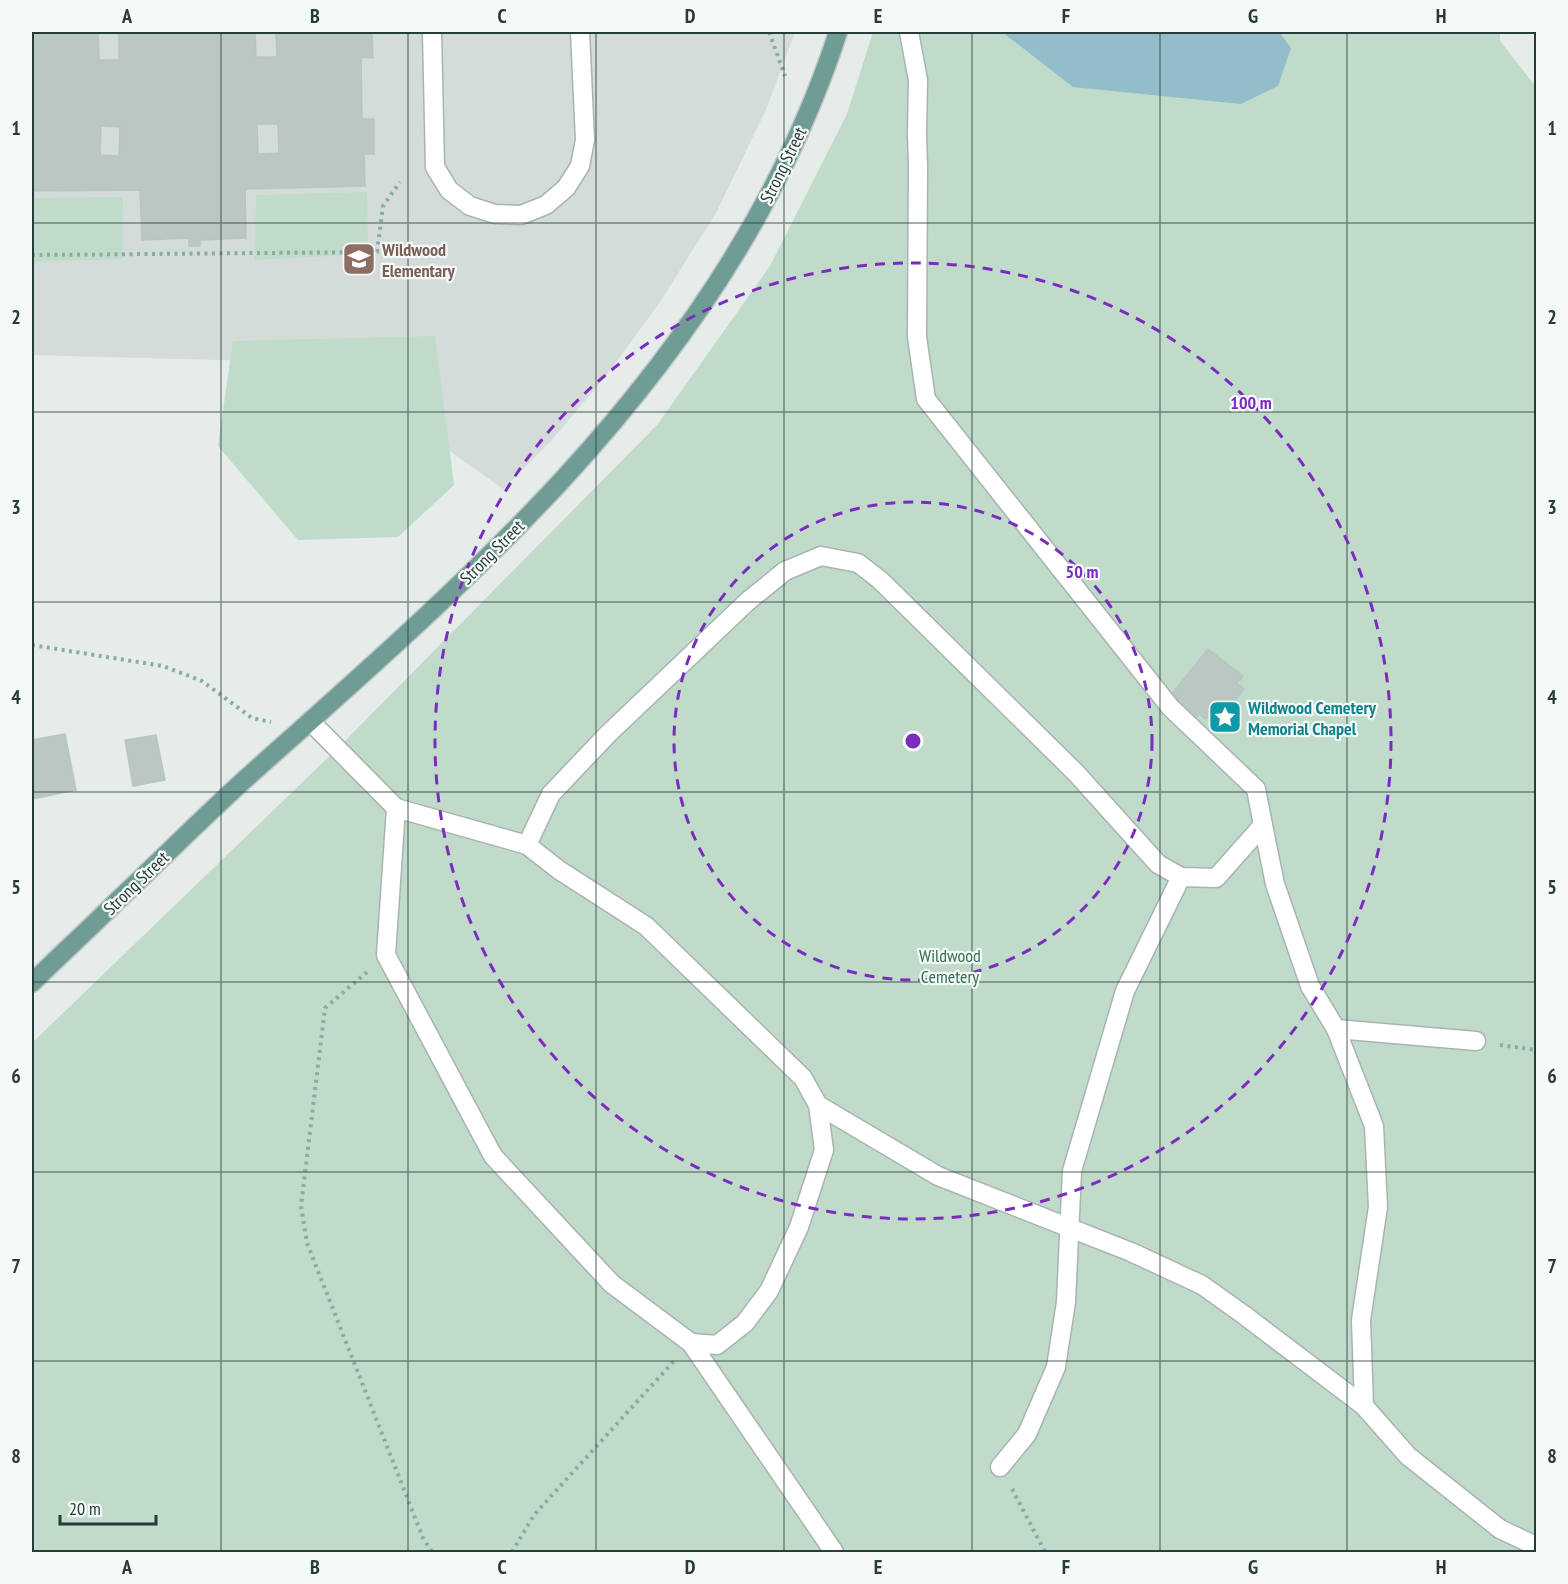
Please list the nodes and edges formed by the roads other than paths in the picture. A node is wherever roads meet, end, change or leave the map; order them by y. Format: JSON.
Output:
{"nodes":[{"id":1,"x":432,"y":32,"type":"edge"},
{"id":2,"x":580,"y":32,"type":"edge"},
{"id":3,"x":838,"y":32,"type":"edge"},
{"id":4,"x":909,"y":32,"type":"edge"},
{"id":5,"x":310,"y":721,"type":"junction"},
{"id":6,"x":396,"y":808,"type":"junction"},
{"id":7,"x":1263,"y":825,"type":"junction"},
{"id":8,"x":527,"y":845,"type":"junction"},
{"id":9,"x":1181,"y":877,"type":"junction"},
{"id":10,"x":32,"y":983,"type":"edge"},
{"id":11,"x":1336,"y":1029,"type":"junction"},
{"id":12,"x":1476,"y":1041,"type":"road end"},
{"id":13,"x":818,"y":1105,"type":"junction"},
{"id":14,"x":1069,"y":1227,"type":"junction"},
{"id":15,"x":691,"y":1343,"type":"junction"},
{"id":16,"x":1364,"y":1406,"type":"junction"},
{"id":17,"x":1000,"y":1467,"type":"road end"},
{"id":18,"x":1536,"y":1546,"type":"edge"},
{"id":19,"x":834,"y":1552,"type":"edge"}],
"edges":[{"from":1,"to":2,"type":"lane"},
{"from":3,"to":5,"type":"main road","name":"Strong Street"},
{"from":4,"to":7,"type":"lane"},
{"from":5,"to":6,"type":"lane"},
{"from":5,"to":10,"type":"main road","name":"Strong Street"},
{"from":6,"to":8,"type":"lane"},
{"from":6,"to":15,"type":"lane"},
{"from":7,"to":9,"type":"lane"},
{"from":7,"to":11,"type":"lane"},
{"from":8,"to":9,"type":"lane"},
{"from":8,"to":13,"type":"lane"},
{"from":9,"to":14,"type":"lane"},
{"from":11,"to":12,"type":"lane"},
{"from":11,"to":16,"type":"lane"},
{"from":13,"to":14,"type":"lane"},
{"from":13,"to":15,"type":"lane"},
{"from":14,"to":16,"type":"lane"},
{"from":14,"to":17,"type":"lane"},
{"from":15,"to":19,"type":"lane"},
{"from":16,"to":18,"type":"lane"}]}
